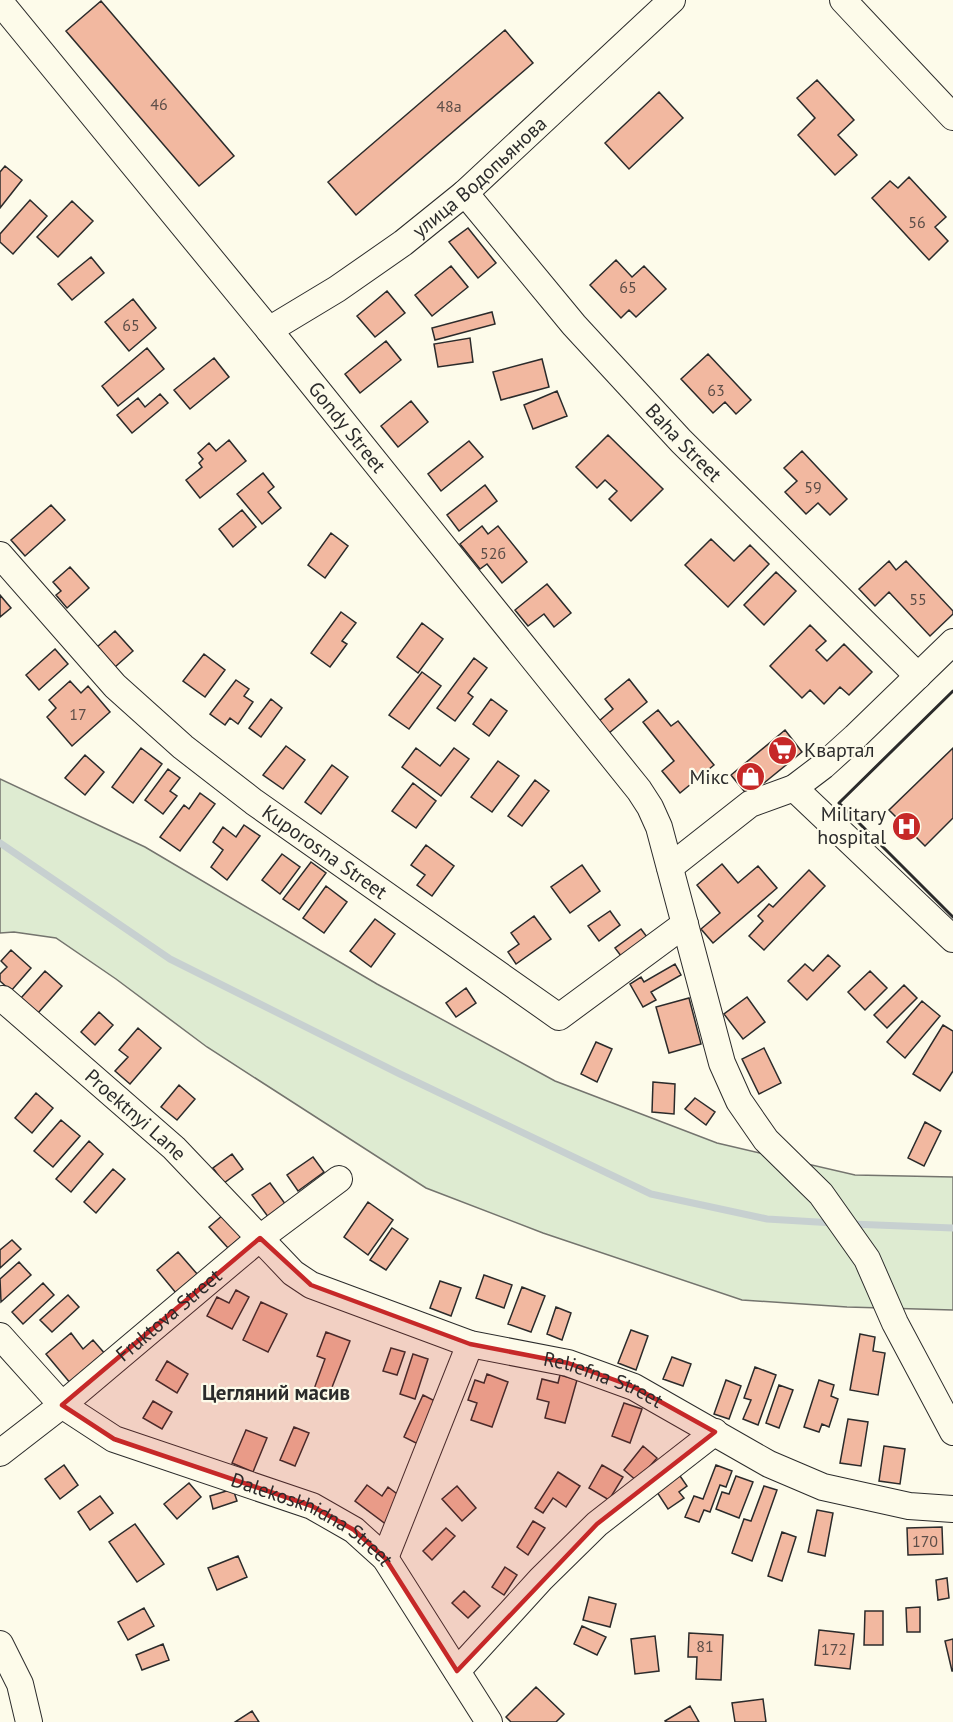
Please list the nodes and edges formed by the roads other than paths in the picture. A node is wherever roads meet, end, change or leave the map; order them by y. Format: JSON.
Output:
{"nodes":[{"id":1,"x":672,"y":0,"type":"edge"},
{"id":2,"x":843,"y":0,"type":"edge"},
{"id":3,"x":0,"y":2,"type":"edge"},
{"id":4,"x":953,"y":117,"type":"edge"},
{"id":5,"x":465,"y":193,"type":"junction"},
{"id":6,"x":269,"y":330,"type":"junction"},
{"id":7,"x":0,"y":555,"type":"edge"},
{"id":8,"x":953,"y":642,"type":"edge"},
{"id":9,"x":918,"y":676,"type":"junction"},
{"id":10,"x":794,"y":788,"type":"junction"},
{"id":11,"x":670,"y":867,"type":"junction"},
{"id":12,"x":685,"y":924,"type":"junction"},
{"id":13,"x":953,"y":939,"type":"edge"},
{"id":14,"x":3,"y":999,"type":"dead end"},
{"id":15,"x":339,"y":1179,"type":"dead end"},
{"id":16,"x":260,"y":1238,"type":"junction"},
{"id":17,"x":0,"y":1336,"type":"edge"},
{"id":18,"x":470,"y":1344,"type":"junction"},
{"id":19,"x":62,"y":1405,"type":"junction"},
{"id":20,"x":953,"y":1431,"type":"edge"},
{"id":21,"x":715,"y":1432,"type":"junction"},
{"id":22,"x":0,"y":1453,"type":"edge"},
{"id":23,"x":953,"y":1509,"type":"edge"},
{"id":24,"x":385,"y":1558,"type":"junction"},
{"id":25,"x":0,"y":1644,"type":"edge"},
{"id":26,"x":457,"y":1671,"type":"junction"},
{"id":27,"x":29,"y":1722,"type":"edge"},
{"id":28,"x":489,"y":1722,"type":"edge"}],
"edges":[{"from":1,"to":5,"type":"street","name":"улица Водопьянова"},
{"from":2,"to":4,"type":"street"},
{"from":3,"to":6,"type":"street","name":"Gondy Street"},
{"from":5,"to":6,"type":"street","name":"улица Водопьянова"},
{"from":5,"to":9,"type":"street","name":"Baha Street"},
{"from":6,"to":11,"type":"street","name":"Gondy Street"},
{"from":7,"to":12,"type":"street","name":"Kuporosna Street"},
{"from":8,"to":9,"type":"street"},
{"from":9,"to":10,"type":"street"},
{"from":10,"to":11,"type":"street"},
{"from":10,"to":13,"type":"street"},
{"from":11,"to":12,"type":"street"},
{"from":12,"to":20,"type":"street"},
{"from":14,"to":16,"type":"street","name":"Proektnyi Lane"},
{"from":15,"to":16,"type":"street","name":"Fruktova Street"},
{"from":16,"to":18,"type":"street","name":"Reliefna Street"},
{"from":16,"to":19,"type":"street","name":"Fruktova Street"},
{"from":17,"to":19,"type":"street","name":"Dalekoskhidna Street"},
{"from":18,"to":21,"type":"street","name":"Reliefna Street"},
{"from":18,"to":24,"type":"street"},
{"from":19,"to":22,"type":"street","name":"Fruktova Street"},
{"from":19,"to":24,"type":"street","name":"Dalekoskhidna Street"},
{"from":21,"to":23,"type":"street","name":"Reliefna Street"},
{"from":21,"to":26,"type":"street"},
{"from":24,"to":26,"type":"street","name":"Dalekoskhidna Street"},
{"from":25,"to":27,"type":"street"},
{"from":26,"to":28,"type":"street","name":"Dalekoskhidna Street"}]}
